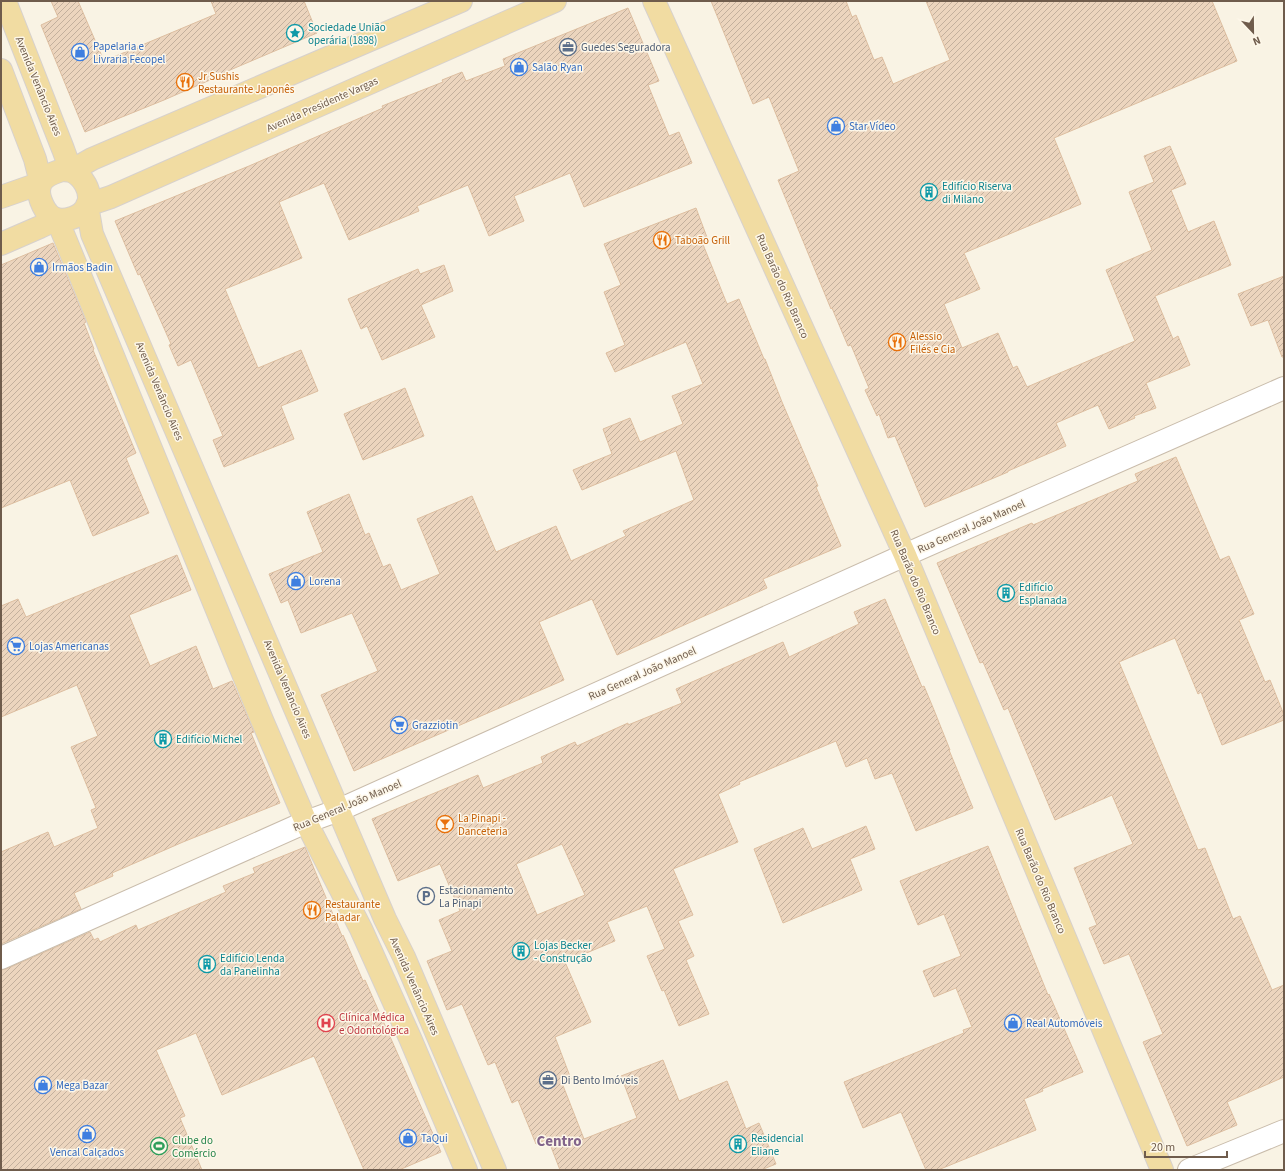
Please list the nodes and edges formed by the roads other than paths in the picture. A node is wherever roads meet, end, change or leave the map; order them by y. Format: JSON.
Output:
{"nodes":[{"id":1,"x":5,"y":1,"type":"edge"},
{"id":2,"x":461,"y":1,"type":"edge"},
{"id":3,"x":555,"y":1,"type":"edge"},
{"id":4,"x":654,"y":1,"type":"edge"},
{"id":5,"x":1,"y":70,"type":"edge"},
{"id":6,"x":71,"y":171,"type":"junction"},
{"id":7,"x":41,"y":183,"type":"junction"},
{"id":8,"x":1,"y":197,"type":"edge"},
{"id":9,"x":87,"y":205,"type":"junction"},
{"id":10,"x":56,"y":219,"type":"junction"},
{"id":11,"x":1,"y":244,"type":"edge"},
{"id":12,"x":1284,"y":388,"type":"edge"},
{"id":13,"x":905,"y":555,"type":"junction"},
{"id":14,"x":294,"y":705,"type":"junction"},
{"id":15,"x":262,"y":720,"type":"junction"},
{"id":16,"x":339,"y":810,"type":"junction"},
{"id":17,"x":306,"y":822,"type":"junction"},
{"id":18,"x":385,"y":919,"type":"junction"},
{"id":19,"x":361,"y":929,"type":"junction"},
{"id":20,"x":1,"y":958,"type":"edge"},
{"id":21,"x":433,"y":1027,"type":"junction"},
{"id":22,"x":410,"y":1038,"type":"junction"},
{"id":23,"x":1284,"y":1131,"type":"edge"},
{"id":24,"x":466,"y":1170,"type":"edge"},
{"id":25,"x":495,"y":1170,"type":"edge"},
{"id":26,"x":1162,"y":1170,"type":"edge"},
{"id":27,"x":1189,"y":1170,"type":"edge"}],
"edges":[{"from":1,"to":6,"type":"main road","name":"Avenida Venâncio Aires"},
{"from":2,"to":6,"type":"main road"},
{"from":3,"to":9,"type":"main road","name":"Avenida Presidente Vargas"},
{"from":4,"to":13,"type":"main road","name":"Rua Barão do Rio Branco"},
{"from":5,"to":7,"type":"main road"},
{"from":6,"to":7,"type":"main road"},
{"from":6,"to":9,"type":"main road"},
{"from":7,"to":8,"type":"main road"},
{"from":7,"to":10,"type":"main road"},
{"from":9,"to":10,"type":"main road"},
{"from":9,"to":14,"type":"main road","name":"Avenida Venâncio Aires"},
{"from":10,"to":11,"type":"main road"},
{"from":10,"to":15,"type":"main road"},
{"from":12,"to":13,"type":"street","name":"Rua General João Manoel"},
{"from":13,"to":16,"type":"street","name":"Rua General João Manoel"},
{"from":13,"to":26,"type":"main road","name":"Rua Barão do Rio Branco"},
{"from":14,"to":15,"type":"main road"},
{"from":14,"to":16,"type":"main road","name":"Avenida Venâncio Aires"},
{"from":15,"to":17,"type":"main road"},
{"from":16,"to":17,"type":"street","name":"Rua General João Manoel"},
{"from":16,"to":18,"type":"main road","name":"Avenida Venâncio Aires"},
{"from":17,"to":19,"type":"main road"},
{"from":17,"to":20,"type":"street","name":"Rua General João Manoel"},
{"from":18,"to":19,"type":"main road"},
{"from":18,"to":21,"type":"main road","name":"Avenida Venâncio Aires"},
{"from":19,"to":22,"type":"main road"},
{"from":21,"to":22,"type":"main road"},
{"from":21,"to":25,"type":"main road","name":"Avenida Venâncio Aires"},
{"from":22,"to":24,"type":"main road"},
{"from":23,"to":27,"type":"street"}]}
